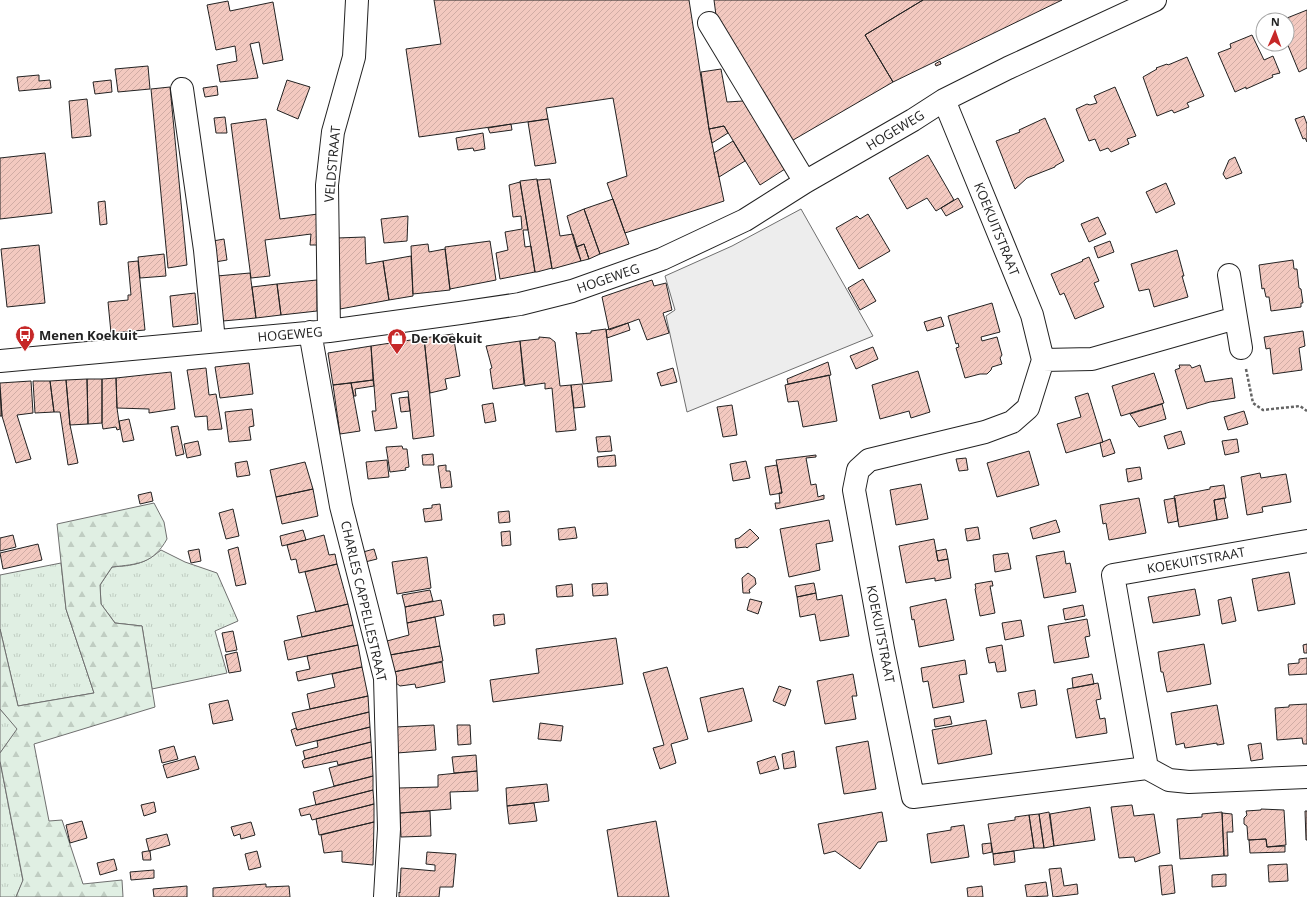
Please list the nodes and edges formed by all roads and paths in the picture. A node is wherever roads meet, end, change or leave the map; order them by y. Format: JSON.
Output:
{"nodes":[{"id":1,"x":356,"y":0,"type":"edge"},
{"id":2,"x":1155,"y":0,"type":"edge"},
{"id":3,"x":709,"y":23,"type":"dead end"},
{"id":4,"x":182,"y":89,"type":"dead end"},
{"id":5,"x":944,"y":100,"type":"junction"},
{"id":6,"x":805,"y":182,"type":"junction"},
{"id":7,"x":1229,"y":275,"type":"dead end"},
{"id":8,"x":1236,"y":318,"type":"junction"},
{"id":9,"x":320,"y":332,"type":"junction"},
{"id":10,"x":214,"y":341,"type":"junction"},
{"id":11,"x":1241,"y":348,"type":"joint"},
{"id":12,"x":1044,"y":360,"type":"junction"},
{"id":13,"x":0,"y":361,"type":"edge"},
{"id":14,"x":1307,"y":411,"type":"edge"},
{"id":15,"x":1307,"y":541,"type":"edge"},
{"id":16,"x":1147,"y":768,"type":"junction"},
{"id":17,"x":1307,"y":777,"type":"edge"},
{"id":18,"x":385,"y":897,"type":"edge"}],
"edges":[{"from":1,"to":9,"type":"street","name":"VELDSTRAAT"},
{"from":2,"to":5,"type":"street","name":"HOGEWEG"},
{"from":3,"to":6,"type":"street"},
{"from":4,"to":10,"type":"street"},
{"from":5,"to":6,"type":"street","name":"HOGEWEG"},
{"from":5,"to":12,"type":"street","name":"KOEKUITSTRAAT"},
{"from":6,"to":9,"type":"street","name":"HOGEWEG"},
{"from":7,"to":8,"type":"street"},
{"from":8,"to":11,"type":"street"},
{"from":8,"to":12,"type":"street"},
{"from":9,"to":10,"type":"street","name":"HOGEWEG"},
{"from":9,"to":18,"type":"street","name":"CHARLES CAPPELLESTRAAT"},
{"from":10,"to":13,"type":"street","name":"HOGEWEG"},
{"from":11,"to":14,"type":"path"},
{"from":12,"to":16,"type":"street","name":"KOEKUITSTRAAT"},
{"from":15,"to":16,"type":"street","name":"KOEKUITSTRAAT"},
{"from":16,"to":17,"type":"street"}]}
